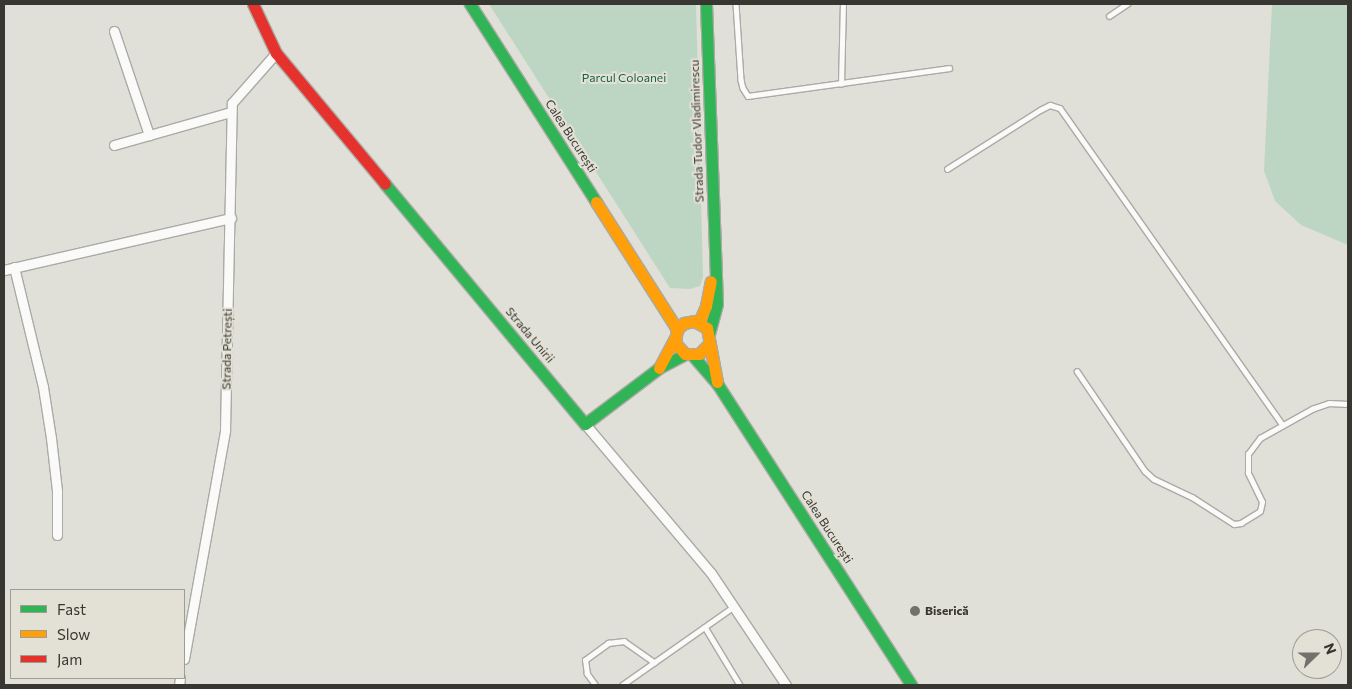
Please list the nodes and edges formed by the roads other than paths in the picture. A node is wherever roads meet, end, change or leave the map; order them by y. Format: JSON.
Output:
{"nodes":[{"id":1,"x":253,"y":4,"type":"edge"},
{"id":2,"x":470,"y":4,"type":"edge"},
{"id":3,"x":706,"y":4,"type":"edge"},
{"id":4,"x":736,"y":4,"type":"edge"},
{"id":5,"x":843,"y":4,"type":"edge"},
{"id":6,"x":1127,"y":4,"type":"edge"},
{"id":7,"x":1109,"y":16,"type":"dead end"},
{"id":8,"x":114,"y":31,"type":"dead end"},
{"id":9,"x":276,"y":54,"type":"junction"},
{"id":10,"x":948,"y":68,"type":"dead end"},
{"id":11,"x":841,"y":84,"type":"junction"},
{"id":12,"x":231,"y":112,"type":"junction"},
{"id":13,"x":149,"y":135,"type":"junction"},
{"id":14,"x":114,"y":145,"type":"dead end"},
{"id":15,"x":948,"y":169,"type":"dead end"},
{"id":16,"x":230,"y":218,"type":"junction"},
{"id":17,"x":715,"y":257,"type":"junction"},
{"id":18,"x":14,"y":267,"type":"junction"},
{"id":19,"x":4,"y":270,"type":"edge"},
{"id":20,"x":648,"y":282,"type":"junction"},
{"id":21,"x":694,"y":321,"type":"junction"},
{"id":22,"x":709,"y":333,"type":"junction"},
{"id":23,"x":676,"y":334,"type":"junction"},
{"id":24,"x":708,"y":345,"type":"junction"},
{"id":25,"x":689,"y":355,"type":"junction"},
{"id":26,"x":659,"y":368,"type":"junction"},
{"id":27,"x":1077,"y":371,"type":"dead end"},
{"id":28,"x":718,"y":385,"type":"junction"},
{"id":29,"x":1348,"y":404,"type":"edge"},
{"id":30,"x":585,"y":424,"type":"junction"},
{"id":31,"x":1282,"y":424,"type":"junction"},
{"id":32,"x":57,"y":535,"type":"dead end"},
{"id":33,"x":735,"y":606,"type":"junction"},
{"id":34,"x":705,"y":626,"type":"junction"},
{"id":35,"x":185,"y":653,"type":"edge"},
{"id":36,"x":654,"y":662,"type":"junction"},
{"id":37,"x":595,"y":685,"type":"edge"},
{"id":38,"x":622,"y":685,"type":"edge"},
{"id":39,"x":740,"y":685,"type":"edge"},
{"id":40,"x":786,"y":685,"type":"edge"},
{"id":41,"x":911,"y":685,"type":"edge"}],
"edges":[{"from":1,"to":9,"type":"main road","name":"Strada Unirii"},
{"from":2,"to":20,"type":"main road","name":"Calea București"},
{"from":3,"to":17,"type":"main road","name":"Strada Tudor Vladimirescu"},
{"from":4,"to":11,"type":"lane"},
{"from":5,"to":11,"type":"lane"},
{"from":6,"to":7,"type":"lane"},
{"from":8,"to":13,"type":"street"},
{"from":9,"to":12,"type":"street","name":"Strada Petrești"},
{"from":9,"to":30,"type":"main road","name":"Strada Unirii"},
{"from":10,"to":11,"type":"lane"},
{"from":12,"to":13,"type":"street"},
{"from":12,"to":16,"type":"street","name":"Strada Petrești"},
{"from":13,"to":14,"type":"street"},
{"from":15,"to":31,"type":"lane"},
{"from":16,"to":18,"type":"street"},
{"from":16,"to":35,"type":"street","name":"Strada Petrești"},
{"from":17,"to":21,"type":"main road","name":"Strada Tudor Vladimirescu"},
{"from":17,"to":22,"type":"main road","name":"Strada Tudor Vladimirescu"},
{"from":18,"to":19,"type":"street"},
{"from":18,"to":32,"type":"street"},
{"from":20,"to":21,"type":"main road","name":"Calea București"},
{"from":20,"to":23,"type":"main road","name":"Calea București"},
{"from":21,"to":22,"type":"main road","name":"Calea București"},
{"from":21,"to":23,"type":"main road"},
{"from":22,"to":24,"type":"main road","name":"Calea București"},
{"from":23,"to":25,"type":"main road","name":"Calea București"},
{"from":23,"to":26,"type":"main road"},
{"from":24,"to":25,"type":"main road"},
{"from":24,"to":28,"type":"main road","name":"Calea București"},
{"from":25,"to":26,"type":"main road"},
{"from":25,"to":28,"type":"main road","name":"Calea București"},
{"from":26,"to":30,"type":"main road"},
{"from":27,"to":31,"type":"lane"},
{"from":28,"to":41,"type":"main road","name":"Calea București"},
{"from":29,"to":31,"type":"lane"},
{"from":30,"to":33,"type":"street","name":"Strada Unirii"},
{"from":33,"to":34,"type":"lane"},
{"from":33,"to":40,"type":"street","name":"Strada Unirii"},
{"from":34,"to":36,"type":"lane"},
{"from":34,"to":39,"type":"lane"},
{"from":36,"to":37,"type":"lane"},
{"from":36,"to":38,"type":"lane"}]}
